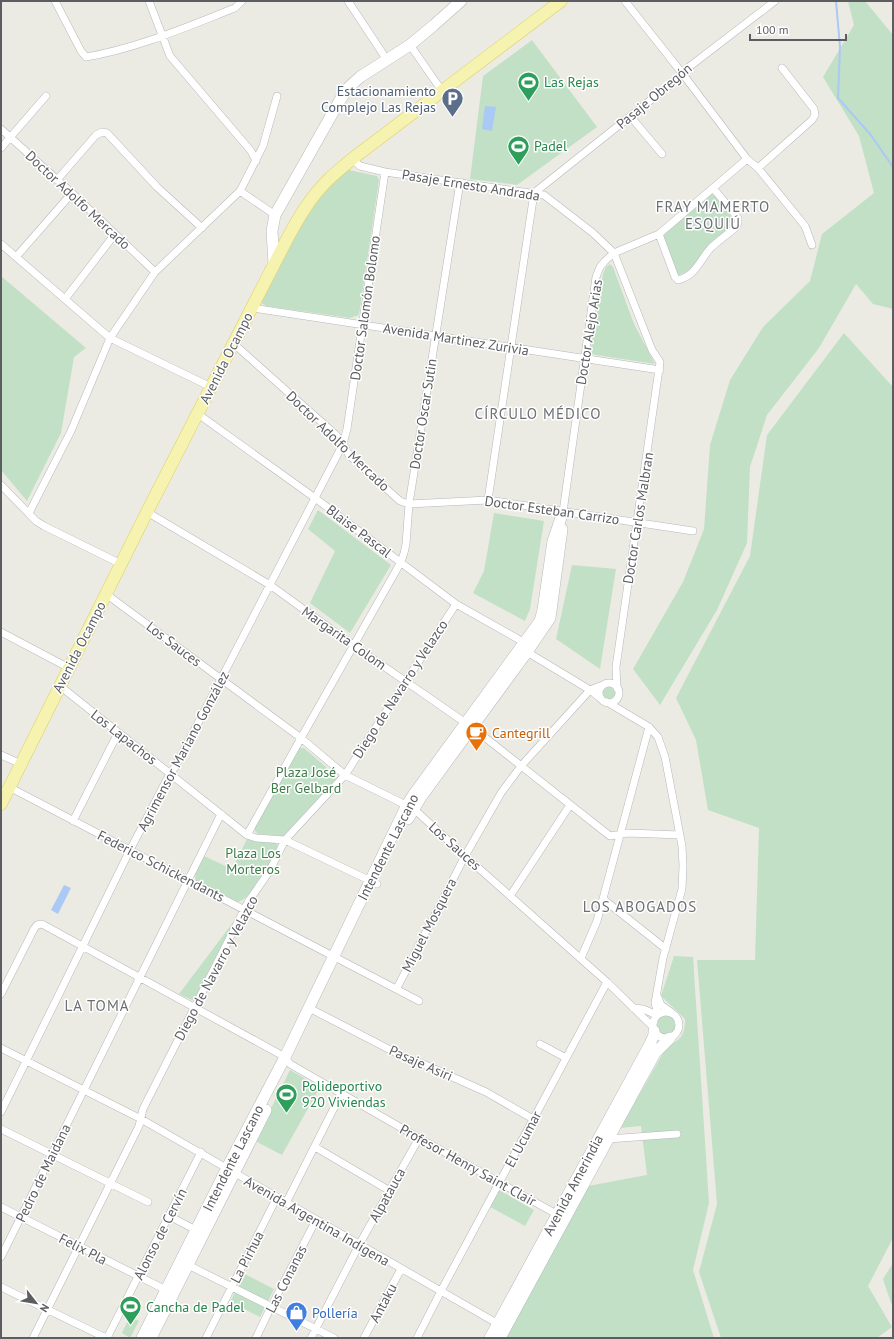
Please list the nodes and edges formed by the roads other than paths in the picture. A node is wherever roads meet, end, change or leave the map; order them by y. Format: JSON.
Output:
{"nodes":[{"id":1,"x":55,"y":1,"type":"edge"},
{"id":2,"x":149,"y":1,"type":"edge"},
{"id":3,"x":348,"y":1,"type":"edge"},
{"id":4,"x":461,"y":1,"type":"edge"},
{"id":5,"x":561,"y":1,"type":"edge"},
{"id":6,"x":625,"y":1,"type":"edge"},
{"id":7,"x":775,"y":1,"type":"edge"},
{"id":8,"x":242,"y":2,"type":"edge"},
{"id":9,"x":162,"y":36,"type":"junction"},
{"id":10,"x":410,"y":45,"type":"junction"},
{"id":11,"x":387,"y":60,"type":"junction"},
{"id":12,"x":782,"y":68,"type":"dead end"},
{"id":13,"x":682,"y":73,"type":"junction"},
{"id":14,"x":442,"y":91,"type":"junction"},
{"id":15,"x":46,"y":96,"type":"dead end"},
{"id":16,"x":277,"y":96,"type":"dead end"},
{"id":17,"x":630,"y":116,"type":"junction"},
{"id":18,"x":1,"y":129,"type":"edge"},
{"id":19,"x":10,"y":138,"type":"junction"},
{"id":20,"x":1,"y":148,"type":"edge"},
{"id":21,"x":662,"y":154,"type":"dead end"},
{"id":22,"x":747,"y":158,"type":"junction"},
{"id":23,"x":352,"y":159,"type":"junction"},
{"id":24,"x":256,"y":161,"type":"junction"},
{"id":25,"x":758,"y":168,"type":"junction"},
{"id":26,"x":385,"y":172,"type":"junction"},
{"id":27,"x":57,"y":180,"type":"junction"},
{"id":28,"x":460,"y":182,"type":"junction"},
{"id":29,"x":713,"y":188,"type":"junction"},
{"id":30,"x":240,"y":191,"type":"junction"},
{"id":31,"x":72,"y":193,"type":"junction"},
{"id":32,"x":534,"y":193,"type":"junction"},
{"id":33,"x":275,"y":215,"type":"junction"},
{"id":34,"x":202,"y":228,"type":"junction"},
{"id":35,"x":272,"y":231,"type":"junction"},
{"id":36,"x":115,"y":234,"type":"junction"},
{"id":37,"x":659,"y":234,"type":"junction"},
{"id":38,"x":288,"y":237,"type":"junction"},
{"id":39,"x":1,"y":244,"type":"edge"},
{"id":40,"x":812,"y":245,"type":"dead end"},
{"id":41,"x":614,"y":253,"type":"junction"},
{"id":42,"x":16,"y":257,"type":"junction"},
{"id":43,"x":274,"y":264,"type":"junction"},
{"id":44,"x":155,"y":272,"type":"junction"},
{"id":45,"x":65,"y":299,"type":"junction"},
{"id":46,"x":252,"y":308,"type":"junction"},
{"id":47,"x":363,"y":325,"type":"junction"},
{"id":48,"x":436,"y":336,"type":"junction"},
{"id":49,"x":110,"y":338,"type":"junction"},
{"id":50,"x":234,"y":344,"type":"junction"},
{"id":51,"x":511,"y":347,"type":"junction"},
{"id":52,"x":585,"y":359,"type":"junction"},
{"id":53,"x":660,"y":370,"type":"junction"},
{"id":54,"x":211,"y":387,"type":"junction"},
{"id":55,"x":198,"y":414,"type":"junction"},
{"id":56,"x":343,"y":444,"type":"junction"},
{"id":57,"x":1,"y":486,"type":"edge"},
{"id":58,"x":315,"y":498,"type":"junction"},
{"id":59,"x":488,"y":500,"type":"junction"},
{"id":60,"x":409,"y":504,"type":"junction"},
{"id":61,"x":147,"y":512,"type":"junction"},
{"id":62,"x":563,"y":512,"type":"junction"},
{"id":63,"x":29,"y":514,"type":"junction"},
{"id":64,"x":637,"y":522,"type":"junction"},
{"id":65,"x":693,"y":531,"type":"dead end"},
{"id":66,"x":401,"y":562,"type":"junction"},
{"id":67,"x":121,"y":564,"type":"junction"},
{"id":68,"x":270,"y":585,"type":"junction"},
{"id":69,"x":106,"y":594,"type":"junction"},
{"id":70,"x":456,"y":604,"type":"junction"},
{"id":71,"x":1,"y":632,"type":"edge"},
{"id":72,"x":353,"y":645,"type":"junction"},
{"id":73,"x":526,"y":648,"type":"junction"},
{"id":74,"x":616,"y":667,"type":"junction"},
{"id":75,"x":69,"y":668,"type":"junction"},
{"id":76,"x":221,"y":679,"type":"junction"},
{"id":77,"x":405,"y":681,"type":"junction"},
{"id":78,"x":606,"y":684,"type":"junction"},
{"id":79,"x":60,"y":686,"type":"junction"},
{"id":80,"x":590,"y":690,"type":"junction"},
{"id":81,"x":618,"y":691,"type":"junction"},
{"id":82,"x":600,"y":698,"type":"junction"},
{"id":83,"x":607,"y":702,"type":"junction"},
{"id":84,"x":627,"y":713,"type":"junction"},
{"id":85,"x":469,"y":726,"type":"junction"},
{"id":86,"x":649,"y":727,"type":"junction"},
{"id":87,"x":118,"y":733,"type":"junction"},
{"id":88,"x":300,"y":738,"type":"junction"},
{"id":89,"x":1,"y":755,"type":"edge"},
{"id":90,"x":21,"y":764,"type":"junction"},
{"id":91,"x":521,"y":766,"type":"junction"},
{"id":92,"x":170,"y":774,"type":"junction"},
{"id":93,"x":345,"y":775,"type":"junction"},
{"id":94,"x":9,"y":787,"type":"junction"},
{"id":95,"x":1,"y":804,"type":"edge"},
{"id":96,"x":570,"y":805,"type":"junction"},
{"id":97,"x":410,"y":807,"type":"junction"},
{"id":98,"x":221,"y":814,"type":"junction"},
{"id":99,"x":73,"y":821,"type":"junction"},
{"id":100,"x":247,"y":835,"type":"junction"},
{"id":101,"x":620,"y":835,"type":"junction"},
{"id":102,"x":680,"y":835,"type":"junction"},
{"id":103,"x":284,"y":840,"type":"junction"},
{"id":104,"x":130,"y":850,"type":"junction"},
{"id":105,"x":465,"y":856,"type":"junction"},
{"id":106,"x":188,"y":880,"type":"junction"},
{"id":107,"x":374,"y":882,"type":"junction"},
{"id":108,"x":510,"y":896,"type":"junction"},
{"id":109,"x":603,"y":899,"type":"junction"},
{"id":110,"x":244,"y":909,"type":"junction"},
{"id":111,"x":83,"y":947,"type":"junction"},
{"id":112,"x":666,"y":949,"type":"junction"},
{"id":113,"x":337,"y":958,"type":"junction"},
{"id":114,"x":581,"y":958,"type":"junction"},
{"id":115,"x":140,"y":977,"type":"junction"},
{"id":116,"x":607,"y":982,"type":"junction"},
{"id":117,"x":397,"y":988,"type":"junction"},
{"id":118,"x":1,"y":994,"type":"edge"},
{"id":119,"x":656,"y":995,"type":"junction"},
{"id":120,"x":419,"y":1001,"type":"dead end"},
{"id":121,"x":194,"y":1007,"type":"junction"},
{"id":122,"x":633,"y":1008,"type":"junction"},
{"id":123,"x":312,"y":1010,"type":"junction"},
{"id":124,"x":671,"y":1012,"type":"junction"},
{"id":125,"x":658,"y":1015,"type":"junction"},
{"id":126,"x":653,"y":1029,"type":"junction"},
{"id":127,"x":670,"y":1038,"type":"junction"},
{"id":128,"x":540,"y":1044,"type":"dead end"},
{"id":129,"x":1,"y":1048,"type":"edge"},
{"id":130,"x":566,"y":1058,"type":"junction"},
{"id":131,"x":26,"y":1060,"type":"junction"},
{"id":132,"x":287,"y":1060,"type":"junction"},
{"id":133,"x":84,"y":1090,"type":"junction"},
{"id":134,"x":342,"y":1094,"type":"junction"},
{"id":135,"x":1,"y":1112,"type":"edge"},
{"id":136,"x":141,"y":1119,"type":"junction"},
{"id":137,"x":533,"y":1119,"type":"junction"},
{"id":138,"x":1,"y":1129,"type":"edge"},
{"id":139,"x":677,"y":1134,"type":"dead end"},
{"id":140,"x":419,"y":1138,"type":"junction"},
{"id":141,"x":608,"y":1139,"type":"junction"},
{"id":142,"x":315,"y":1147,"type":"junction"},
{"id":143,"x":201,"y":1152,"type":"junction"},
{"id":144,"x":53,"y":1154,"type":"junction"},
{"id":145,"x":231,"y":1170,"type":"junction"},
{"id":146,"x":500,"y":1182,"type":"junction"},
{"id":147,"x":111,"y":1183,"type":"junction"},
{"id":148,"x":390,"y":1190,"type":"junction"},
{"id":149,"x":276,"y":1197,"type":"junction"},
{"id":150,"x":148,"y":1202,"type":"dead end"},
{"id":151,"x":286,"y":1203,"type":"junction"},
{"id":152,"x":1,"y":1207,"type":"edge"},
{"id":153,"x":169,"y":1216,"type":"junction"},
{"id":154,"x":21,"y":1217,"type":"junction"},
{"id":155,"x":561,"y":1217,"type":"junction"},
{"id":156,"x":316,"y":1220,"type":"junction"},
{"id":157,"x":196,"y":1230,"type":"junction"},
{"id":158,"x":359,"y":1245,"type":"junction"},
{"id":159,"x":79,"y":1247,"type":"junction"},
{"id":160,"x":1,"y":1257,"type":"edge"},
{"id":161,"x":188,"y":1265,"type":"junction"},
{"id":162,"x":401,"y":1269,"type":"junction"},
{"id":163,"x":139,"y":1276,"type":"junction"},
{"id":164,"x":1,"y":1287,"type":"edge"},
{"id":165,"x":232,"y":1287,"type":"junction"},
{"id":166,"x":166,"y":1290,"type":"junction"},
{"id":167,"x":441,"y":1291,"type":"junction"},
{"id":168,"x":271,"y":1307,"type":"junction"},
{"id":169,"x":47,"y":1310,"type":"junction"},
{"id":170,"x":316,"y":1329,"type":"junction"},
{"id":171,"x":501,"y":1330,"type":"edge"},
{"id":172,"x":33,"y":1338,"type":"edge"},
{"id":173,"x":107,"y":1338,"type":"edge"},
{"id":174,"x":142,"y":1338,"type":"edge"},
{"id":175,"x":151,"y":1338,"type":"edge"},
{"id":176,"x":206,"y":1338,"type":"edge"},
{"id":177,"x":256,"y":1338,"type":"edge"},
{"id":178,"x":311,"y":1338,"type":"edge"},
{"id":179,"x":334,"y":1338,"type":"edge"},
{"id":180,"x":364,"y":1338,"type":"edge"},
{"id":181,"x":417,"y":1338,"type":"edge"},
{"id":182,"x":490,"y":1338,"type":"edge"}],
"edges":[{"from":1,"to":9,"type":"street"},
{"from":2,"to":9,"type":"street"},
{"from":3,"to":11,"type":"street"},
{"from":4,"to":10,"type":"main road"},
{"from":5,"to":14,"type":"main road","name":"Avenida Ocampo"},
{"from":6,"to":13,"type":"street"},
{"from":7,"to":13,"type":"street","name":"Pasaje Obregón"},
{"from":8,"to":9,"type":"street"},
{"from":9,"to":24,"type":"street"},
{"from":10,"to":11,"type":"main road"},
{"from":10,"to":14,"type":"street"},
{"from":11,"to":33,"type":"main road"},
{"from":12,"to":25,"type":"street"},
{"from":13,"to":17,"type":"street","name":"Pasaje Obregón"},
{"from":13,"to":22,"type":"street"},
{"from":14,"to":23,"type":"main road","name":"Avenida Ocampo"},
{"from":15,"to":19,"type":"street"},
{"from":16,"to":24,"type":"street"},
{"from":17,"to":21,"type":"street"},
{"from":17,"to":32,"type":"street","name":"Pasaje Obregón"},
{"from":18,"to":19,"type":"street","name":"Doctor Adolfo Mercado"},
{"from":19,"to":20,"type":"street"},
{"from":19,"to":27,"type":"street","name":"Doctor Adolfo Mercado"},
{"from":22,"to":25,"type":"street"},
{"from":22,"to":29,"type":"street"},
{"from":23,"to":26,"type":"street","name":"Pasaje Ernesto Andrada"},
{"from":23,"to":38,"type":"main road","name":"Avenida Ocampo"},
{"from":24,"to":30,"type":"street"},
{"from":25,"to":40,"type":"street"},
{"from":26,"to":28,"type":"street","name":"Pasaje Ernesto Andrada"},
{"from":26,"to":47,"type":"street","name":"Doctor Salomón Bolomo"},
{"from":27,"to":31,"type":"street","name":"Doctor Adolfo Mercado"},
{"from":27,"to":34,"type":"street"},
{"from":28,"to":32,"type":"street","name":"Pasaje Ernesto Andrada"},
{"from":28,"to":48,"type":"street","name":"Doctor Oscar Sutin"},
{"from":29,"to":37,"type":"street"},
{"from":29,"to":37,"type":"street"},
{"from":30,"to":33,"type":"street"},
{"from":30,"to":34,"type":"street"},
{"from":31,"to":36,"type":"street","name":"Doctor Adolfo Mercado"},
{"from":31,"to":42,"type":"street"},
{"from":32,"to":41,"type":"street","name":"Pasaje Ernesto Andrada"},
{"from":32,"to":51,"type":"street"},
{"from":33,"to":35,"type":"main road"},
{"from":34,"to":44,"type":"street"},
{"from":35,"to":38,"type":"main road"},
{"from":35,"to":43,"type":"main road"},
{"from":36,"to":44,"type":"street","name":"Doctor Adolfo Mercado"},
{"from":36,"to":45,"type":"street"},
{"from":37,"to":41,"type":"street"},
{"from":38,"to":43,"type":"main road","name":"Avenida Ocampo"},
{"from":39,"to":42,"type":"street"},
{"from":41,"to":52,"type":"street","name":"Doctor Alejo Arias"},
{"from":41,"to":53,"type":"street","name":"Pasaje Ernesto Andrada"},
{"from":42,"to":45,"type":"street"},
{"from":43,"to":46,"type":"main road","name":"Avenida Ocampo"},
{"from":44,"to":49,"type":"street"},
{"from":45,"to":49,"type":"street"},
{"from":46,"to":47,"type":"street","name":"Avenida Martinez Zurivia"},
{"from":46,"to":50,"type":"main road","name":"Avenida Ocampo"},
{"from":47,"to":48,"type":"street","name":"Avenida Martinez Zurivia"},
{"from":47,"to":56,"type":"street","name":"Doctor Salomón Bolomo"},
{"from":48,"to":51,"type":"street","name":"Avenida Martinez Zurivia"},
{"from":48,"to":60,"type":"street","name":"Doctor Oscar Sutin"},
{"from":49,"to":54,"type":"street"},
{"from":49,"to":63,"type":"street"},
{"from":50,"to":54,"type":"main road","name":"Avenida Ocampo"},
{"from":50,"to":56,"type":"street","name":"Doctor Adolfo Mercado"},
{"from":51,"to":52,"type":"street","name":"Avenida Martinez Zurivia"},
{"from":51,"to":59,"type":"street"},
{"from":52,"to":53,"type":"street","name":"Avenida Martinez Zurivia"},
{"from":52,"to":62,"type":"street","name":"Doctor Alejo Arias"},
{"from":53,"to":64,"type":"street","name":"Doctor Carlos Malbran"},
{"from":54,"to":55,"type":"main road","name":"Avenida Ocampo"},
{"from":55,"to":58,"type":"street","name":"Blaise Pascal"},
{"from":55,"to":61,"type":"main road","name":"Avenida Ocampo"},
{"from":56,"to":58,"type":"street","name":"Agrimensor Mariano González"},
{"from":56,"to":60,"type":"street","name":"Doctor Adolfo Mercado"},
{"from":57,"to":63,"type":"street"},
{"from":58,"to":66,"type":"street","name":"Blaise Pascal"},
{"from":58,"to":68,"type":"street","name":"Agrimensor Mariano González"},
{"from":59,"to":60,"type":"street","name":"Doctor Esteban Carrizo"},
{"from":59,"to":62,"type":"street","name":"Doctor Esteban Carrizo"},
{"from":60,"to":66,"type":"street","name":"Doctor Oscar Sutin"},
{"from":61,"to":67,"type":"main road","name":"Avenida Ocampo"},
{"from":61,"to":68,"type":"street","name":"Margarita Colom"},
{"from":62,"to":64,"type":"street","name":"Doctor Esteban Carrizo"},
{"from":62,"to":73,"type":"main road","name":"Intendente Lascano"},
{"from":63,"to":67,"type":"street"},
{"from":64,"to":65,"type":"street","name":"Doctor Esteban Carrizo"},
{"from":64,"to":74,"type":"street","name":"Doctor Carlos Malbran"},
{"from":66,"to":70,"type":"street","name":"Blaise Pascal"},
{"from":66,"to":72,"type":"street","name":"Doctor Oscar Sutin"},
{"from":67,"to":69,"type":"main road","name":"Avenida Ocampo"},
{"from":68,"to":72,"type":"street","name":"Margarita Colom"},
{"from":68,"to":76,"type":"street","name":"Agrimensor Mariano González"},
{"from":69,"to":75,"type":"main road","name":"Avenida Ocampo"},
{"from":69,"to":76,"type":"street","name":"Los Sauces"},
{"from":70,"to":73,"type":"street","name":"Blaise Pascal"},
{"from":70,"to":77,"type":"street","name":"Diego de Navarro y Velazco"},
{"from":71,"to":75,"type":"street"},
{"from":72,"to":77,"type":"street","name":"Margarita Colom"},
{"from":72,"to":88,"type":"street","name":"Doctor Oscar Sutin"},
{"from":73,"to":80,"type":"street","name":"Blaise Pascal"},
{"from":73,"to":85,"type":"main road","name":"Intendente Lascano"},
{"from":74,"to":78,"type":"street","name":"Doctor Carlos Malbran"},
{"from":74,"to":81,"type":"street","name":"Doctor Carlos Malbran"},
{"from":75,"to":79,"type":"main road","name":"Avenida Ocampo"},
{"from":76,"to":88,"type":"street","name":"Los Sauces"},
{"from":76,"to":92,"type":"street","name":"Agrimensor Mariano González"},
{"from":77,"to":85,"type":"street","name":"Margarita Colom"},
{"from":77,"to":93,"type":"street","name":"Diego de Navarro y Velazco"},
{"from":78,"to":80,"type":"street"},
{"from":78,"to":81,"type":"street"},
{"from":78,"to":82,"type":"street"},
{"from":79,"to":87,"type":"street","name":"Los Lapachos"},
{"from":79,"to":90,"type":"main road","name":"Avenida Ocampo"},
{"from":80,"to":82,"type":"street"},
{"from":80,"to":91,"type":"street","name":"Miguel Mosquera"},
{"from":81,"to":83,"type":"street"},
{"from":81,"to":84,"type":"street"},
{"from":82,"to":83,"type":"street"},
{"from":83,"to":84,"type":"street"},
{"from":84,"to":86,"type":"street"},
{"from":85,"to":91,"type":"street","name":"Margarita Colom"},
{"from":85,"to":97,"type":"main road","name":"Intendente Lascano"},
{"from":86,"to":101,"type":"street"},
{"from":86,"to":102,"type":"street"},
{"from":87,"to":92,"type":"street","name":"Los Lapachos"},
{"from":87,"to":99,"type":"street"},
{"from":88,"to":93,"type":"street","name":"Los Sauces"},
{"from":88,"to":100,"type":"street","name":"Doctor Oscar Sutin"},
{"from":89,"to":90,"type":"street"},
{"from":90,"to":94,"type":"main road","name":"Avenida Ocampo"},
{"from":91,"to":96,"type":"street","name":"Margarita Colom"},
{"from":91,"to":105,"type":"street","name":"Miguel Mosquera"},
{"from":92,"to":98,"type":"street","name":"Los Lapachos"},
{"from":92,"to":104,"type":"street","name":"Agrimensor Mariano González"},
{"from":93,"to":97,"type":"street","name":"Los Sauces"},
{"from":93,"to":103,"type":"street","name":"Diego de Navarro y Velazco"},
{"from":94,"to":95,"type":"main road","name":"Avenida Ocampo"},
{"from":94,"to":99,"type":"street","name":"Federico Schickendants"},
{"from":96,"to":101,"type":"street","name":"Margarita Colom"},
{"from":96,"to":108,"type":"street"},
{"from":97,"to":105,"type":"street","name":"Los Sauces"},
{"from":97,"to":107,"type":"main road","name":"Intendente Lascano"},
{"from":98,"to":100,"type":"street","name":"Los Lapachos"},
{"from":98,"to":106,"type":"street","name":"Pedro de Maidana"},
{"from":99,"to":104,"type":"street","name":"Federico Schickendants"},
{"from":100,"to":103,"type":"street","name":"Los Lapachos"},
{"from":101,"to":102,"type":"street","name":"Margarita Colom"},
{"from":101,"to":109,"type":"street"},
{"from":102,"to":112,"type":"street"},
{"from":103,"to":107,"type":"street","name":"Los Lapachos"},
{"from":103,"to":110,"type":"street","name":"Diego de Navarro y Velazco"},
{"from":104,"to":106,"type":"street","name":"Federico Schickendants"},
{"from":104,"to":111,"type":"street","name":"Agrimensor Mariano González"},
{"from":105,"to":108,"type":"street","name":"Los Sauces"},
{"from":105,"to":117,"type":"street","name":"Miguel Mosquera"},
{"from":106,"to":110,"type":"street","name":"Federico Schickendants"},
{"from":106,"to":115,"type":"street","name":"Pedro de Maidana"},
{"from":107,"to":113,"type":"main road","name":"Intendente Lascano"},
{"from":108,"to":114,"type":"street","name":"Los Sauces"},
{"from":109,"to":112,"type":"street"},
{"from":109,"to":114,"type":"street"},
{"from":110,"to":113,"type":"street","name":"Federico Schickendants"},
{"from":110,"to":121,"type":"street","name":"Diego de Navarro y Velazco"},
{"from":111,"to":115,"type":"street","name":"Profesor Henry Saint Clair"},
{"from":111,"to":118,"type":"street","name":"Profesor Henry Saint Clair"},
{"from":111,"to":131,"type":"street","name":"Agrimensor Mariano González"},
{"from":112,"to":119,"type":"street"},
{"from":113,"to":117,"type":"street","name":"Federico Schickendants"},
{"from":113,"to":123,"type":"main road","name":"Intendente Lascano"},
{"from":114,"to":116,"type":"street","name":"Los Sauces"},
{"from":115,"to":121,"type":"street","name":"Profesor Henry Saint Clair"},
{"from":115,"to":133,"type":"street","name":"Pedro de Maidana"},
{"from":116,"to":122,"type":"street","name":"Los Sauces"},
{"from":116,"to":130,"type":"street","name":"El Ucumar"},
{"from":117,"to":120,"type":"street","name":"Federico Schickendants"},
{"from":119,"to":124,"type":"street"},
{"from":119,"to":125,"type":"street"},
{"from":121,"to":132,"type":"street","name":"Profesor Henry Saint Clair"},
{"from":121,"to":136,"type":"street","name":"Diego de Navarro y Velazco"},
{"from":122,"to":125,"type":"street"},
{"from":122,"to":126,"type":"street","name":"Los Sauces"},
{"from":123,"to":132,"type":"main road","name":"Intendente Lascano"},
{"from":123,"to":137,"type":"street","name":"Pasaje Asiri"},
{"from":124,"to":125,"type":"street"},
{"from":124,"to":127,"type":"street"},
{"from":125,"to":126,"type":"street"},
{"from":126,"to":127,"type":"street"},
{"from":126,"to":155,"type":"main road","name":"Avenida Amerindia"},
{"from":127,"to":141,"type":"main road"},
{"from":128,"to":130,"type":"street"},
{"from":129,"to":131,"type":"street","name":"Avenida Argentina Indígena"},
{"from":130,"to":137,"type":"street","name":"El Ucumar"},
{"from":131,"to":133,"type":"street","name":"Avenida Argentina Indígena"},
{"from":131,"to":135,"type":"street","name":"Agrimensor Mariano González"},
{"from":132,"to":134,"type":"street","name":"Profesor Henry Saint Clair"},
{"from":132,"to":145,"type":"main road","name":"Intendente Lascano"},
{"from":133,"to":136,"type":"street","name":"Avenida Argentina Indígena"},
{"from":133,"to":144,"type":"street","name":"Pedro de Maidana"},
{"from":134,"to":140,"type":"street","name":"Profesor Henry Saint Clair"},
{"from":134,"to":142,"type":"street"},
{"from":136,"to":143,"type":"street","name":"Avenida Argentina Indígena"},
{"from":136,"to":147,"type":"street","name":"Diego de Navarro y Velazco"},
{"from":137,"to":146,"type":"street","name":"El Ucumar"},
{"from":138,"to":144,"type":"street"},
{"from":139,"to":141,"type":"street"},
{"from":140,"to":146,"type":"street","name":"Profesor Henry Saint Clair"},
{"from":140,"to":148,"type":"street","name":"Alpatauca"},
{"from":141,"to":155,"type":"main road"},
{"from":142,"to":148,"type":"street"},
{"from":142,"to":151,"type":"street"},
{"from":143,"to":145,"type":"street","name":"Avenida Argentina Indígena"},
{"from":143,"to":153,"type":"street","name":"Alonso de Cervín"},
{"from":144,"to":147,"type":"street"},
{"from":144,"to":154,"type":"street","name":"Pedro de Maidana"},
{"from":145,"to":149,"type":"street","name":"Avenida Argentina Indígena"},
{"from":145,"to":157,"type":"main road","name":"Intendente Lascano"},
{"from":145,"to":161,"type":"main road","name":"Intendente Lascano"},
{"from":146,"to":155,"type":"street","name":"Profesor Henry Saint Clair"},
{"from":146,"to":167,"type":"street","name":"El Ucumar"},
{"from":147,"to":150,"type":"street"},
{"from":147,"to":159,"type":"street","name":"Diego de Navarro y Velazco"},
{"from":148,"to":158,"type":"street","name":"Alpatauca"},
{"from":149,"to":151,"type":"street","name":"Avenida Argentina Indígena"},
{"from":149,"to":165,"type":"street","name":"La Pirhua"},
{"from":151,"to":156,"type":"street","name":"Avenida Argentina Indígena"},
{"from":152,"to":154,"type":"street","name":"Felix Pla"},
{"from":153,"to":157,"type":"street"},
{"from":153,"to":163,"type":"street","name":"Alonso de Cervín"},
{"from":154,"to":159,"type":"street","name":"Felix Pla"},
{"from":154,"to":160,"type":"street","name":"Pedro de Maidana"},
{"from":155,"to":171,"type":"main road","name":"Avenida Amerindia"},
{"from":156,"to":158,"type":"street","name":"Avenida Argentina Indígena"},
{"from":156,"to":168,"type":"street","name":"Las Conanas"},
{"from":157,"to":166,"type":"main road","name":"Intendente Lascano"},
{"from":158,"to":162,"type":"street","name":"Avenida Argentina Indígena"},
{"from":158,"to":170,"type":"street","name":"Alpatauca"},
{"from":159,"to":163,"type":"street","name":"Felix Pla"},
{"from":159,"to":169,"type":"street","name":"Diego de Navarro y Velazco"},
{"from":161,"to":165,"type":"street"},
{"from":161,"to":175,"type":"main road","name":"Intendente Lascano"},
{"from":162,"to":167,"type":"street","name":"Avenida Argentina Indígena"},
{"from":162,"to":180,"type":"street","name":"Antaku"},
{"from":163,"to":166,"type":"street","name":"Felix Pla"},
{"from":163,"to":173,"type":"street","name":"Alonso de Cervín"},
{"from":164,"to":169,"type":"street"},
{"from":165,"to":168,"type":"street"},
{"from":165,"to":176,"type":"street","name":"La Pirhua"},
{"from":166,"to":174,"type":"main road","name":"Intendente Lascano"},
{"from":167,"to":171,"type":"street","name":"Avenida Argentina Indígena"},
{"from":167,"to":181,"type":"street","name":"El Ucumar"},
{"from":168,"to":170,"type":"street"},
{"from":168,"to":177,"type":"street","name":"Las Conanas"},
{"from":169,"to":172,"type":"street","name":"Diego de Navarro y Velazco"},
{"from":169,"to":173,"type":"street"},
{"from":170,"to":178,"type":"street","name":"Alpatauca"},
{"from":170,"to":179,"type":"street"},
{"from":171,"to":182,"type":"main road","name":"Avenida Amerindia"}]}
